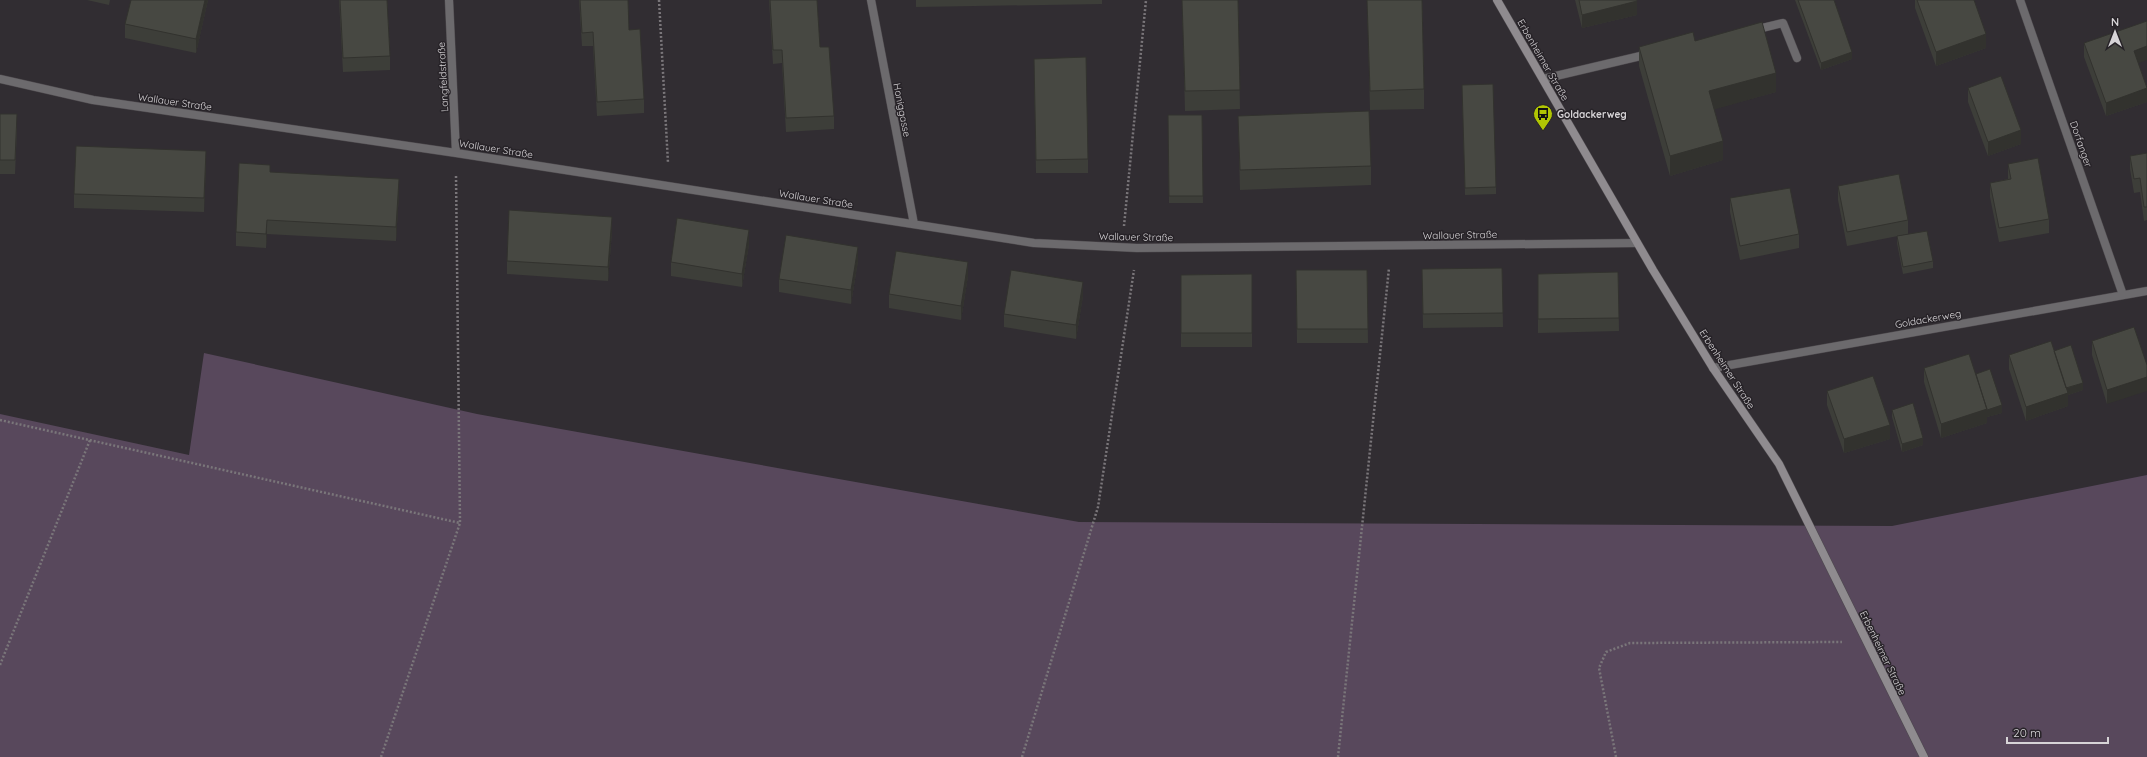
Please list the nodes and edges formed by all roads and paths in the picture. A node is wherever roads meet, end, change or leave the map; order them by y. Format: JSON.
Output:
{"nodes":[{"id":1,"x":449,"y":0,"type":"edge"},
{"id":2,"x":659,"y":0,"type":"edge"},
{"id":3,"x":872,"y":0,"type":"edge"},
{"id":4,"x":1146,"y":0,"type":"edge"},
{"id":5,"x":1497,"y":0,"type":"edge"},
{"id":6,"x":2020,"y":0,"type":"edge"},
{"id":7,"x":1744,"y":32,"type":"edge"},
{"id":8,"x":1659,"y":52,"type":"edge"},
{"id":9,"x":1797,"y":58,"type":"dead end"},
{"id":10,"x":0,"y":78,"type":"edge"},
{"id":11,"x":1543,"y":79,"type":"junction"},
{"id":12,"x":456,"y":152,"type":"junction"},
{"id":13,"x":669,"y":186,"type":"junction"},
{"id":14,"x":914,"y":224,"type":"junction"},
{"id":15,"x":1637,"y":243,"type":"junction"},
{"id":16,"x":1392,"y":246,"type":"junction"},
{"id":17,"x":1122,"y":248,"type":"junction"},
{"id":18,"x":1137,"y":248,"type":"junction"},
{"id":19,"x":2147,"y":291,"type":"edge"},
{"id":20,"x":2123,"y":295,"type":"junction"},
{"id":21,"x":1713,"y":368,"type":"junction"},
{"id":22,"x":0,"y":420,"type":"edge"},
{"id":23,"x":90,"y":440,"type":"junction"},
{"id":24,"x":460,"y":523,"type":"junction"},
{"id":25,"x":1867,"y":642,"type":"junction"},
{"id":26,"x":0,"y":665,"type":"edge"},
{"id":27,"x":381,"y":757,"type":"edge"},
{"id":28,"x":1022,"y":757,"type":"edge"},
{"id":29,"x":1338,"y":757,"type":"edge"},
{"id":30,"x":1616,"y":757,"type":"edge"},
{"id":31,"x":1924,"y":757,"type":"edge"}],
"edges":[{"from":1,"to":12,"type":"street","name":"Langfeldstraße"},
{"from":2,"to":13,"type":"path"},
{"from":3,"to":14,"type":"street","name":"Honiggasse"},
{"from":4,"to":17,"type":"path"},
{"from":5,"to":11,"type":"street","name":"Erbenheimer Straße"},
{"from":6,"to":20,"type":"street","name":"Dorfanger"},
{"from":7,"to":9,"type":"street"},
{"from":8,"to":11,"type":"street"},
{"from":10,"to":12,"type":"street","name":"Wallauer Straße"},
{"from":11,"to":15,"type":"street","name":"Erbenheimer Straße"},
{"from":12,"to":13,"type":"street","name":"Wallauer Straße"},
{"from":12,"to":24,"type":"path"},
{"from":13,"to":14,"type":"street","name":"Wallauer Straße"},
{"from":14,"to":17,"type":"street","name":"Wallauer Straße"},
{"from":15,"to":16,"type":"street","name":"Wallauer Straße"},
{"from":15,"to":21,"type":"street","name":"Erbenheimer Straße"},
{"from":16,"to":18,"type":"street","name":"Wallauer Straße"},
{"from":16,"to":29,"type":"path"},
{"from":17,"to":18,"type":"street","name":"Wallauer Straße"},
{"from":18,"to":28,"type":"path"},
{"from":19,"to":20,"type":"street","name":"Goldackerweg"},
{"from":20,"to":21,"type":"street","name":"Goldackerweg"},
{"from":21,"to":25,"type":"street","name":"Erbenheimer Straße"},
{"from":22,"to":23,"type":"path"},
{"from":23,"to":24,"type":"path"},
{"from":23,"to":26,"type":"path"},
{"from":24,"to":27,"type":"path"},
{"from":25,"to":30,"type":"path"},
{"from":25,"to":31,"type":"street","name":"Erbenheimer Straße"}]}
